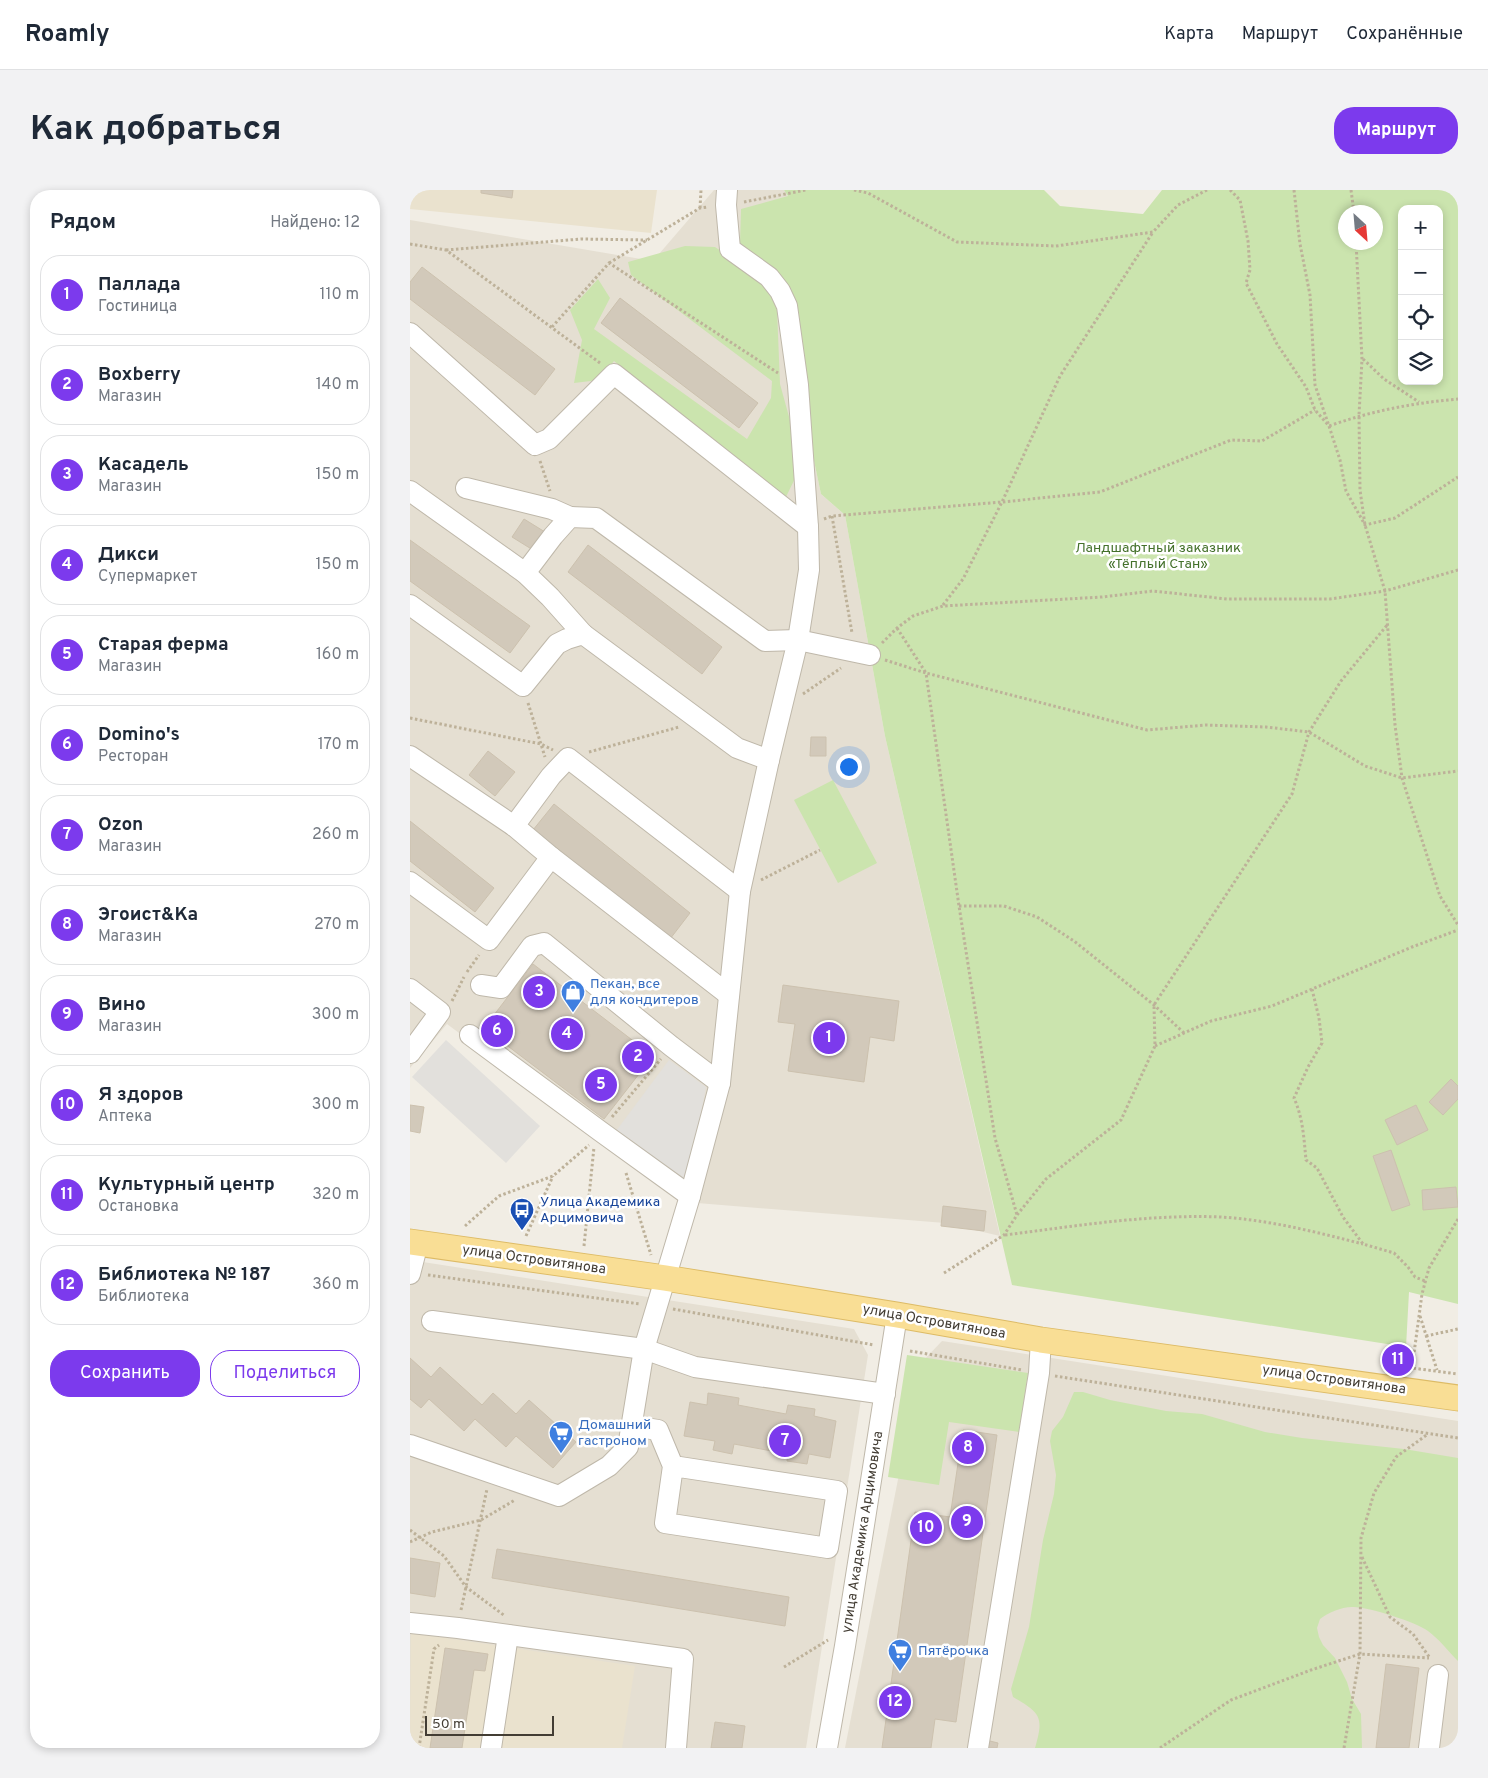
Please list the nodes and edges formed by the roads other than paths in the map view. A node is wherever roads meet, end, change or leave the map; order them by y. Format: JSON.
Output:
{"nodes":[{"id":1,"x":726,"y":197,"type":"edge"},
{"id":2,"x":410,"y":333,"type":"edge"},
{"id":3,"x":466,"y":488,"type":"dead end"},
{"id":4,"x":410,"y":491,"type":"edge"},
{"id":5,"x":570,"y":517,"type":"junction"},
{"id":6,"x":808,"y":527,"type":"junction"},
{"id":7,"x":525,"y":573,"type":"junction"},
{"id":8,"x":410,"y":605,"type":"edge"},
{"id":9,"x":584,"y":634,"type":"junction"},
{"id":10,"x":798,"y":640,"type":"junction"},
{"id":11,"x":863,"y":654,"type":"road end"},
{"id":12,"x":410,"y":756,"type":"edge"},
{"id":13,"x":769,"y":760,"type":"junction"},
{"id":14,"x":514,"y":826,"type":"junction"},
{"id":15,"x":551,"y":857,"type":"junction"},
{"id":16,"x":413,"y":890,"type":"edge"},
{"id":17,"x":740,"y":891,"type":"junction"},
{"id":18,"x":481,"y":985,"type":"dead end"},
{"id":19,"x":410,"y":989,"type":"edge"},
{"id":20,"x":729,"y":995,"type":"junction"},
{"id":21,"x":470,"y":1034,"type":"dead end"},
{"id":22,"x":410,"y":1053,"type":"edge"},
{"id":23,"x":720,"y":1083,"type":"junction"},
{"id":24,"x":690,"y":1196,"type":"junction"},
{"id":25,"x":414,"y":1243,"type":"edge"},
{"id":26,"x":410,"y":1273,"type":"edge"},
{"id":27,"x":665,"y":1278,"type":"junction"},
{"id":28,"x":896,"y":1315,"type":"junction"},
{"id":29,"x":432,"y":1321,"type":"dead end"},
{"id":30,"x":1042,"y":1340,"type":"junction"},
{"id":31,"x":644,"y":1349,"type":"junction"},
{"id":32,"x":886,"y":1394,"type":"junction"},
{"id":33,"x":1458,"y":1398,"type":"edge"},
{"id":34,"x":632,"y":1426,"type":"junction"},
{"id":35,"x":410,"y":1445,"type":"edge"},
{"id":36,"x":673,"y":1466,"type":"junction"},
{"id":37,"x":410,"y":1623,"type":"edge"},
{"id":38,"x":508,"y":1635,"type":"junction"},
{"id":39,"x":1438,"y":1676,"type":"dead end"},
{"id":40,"x":492,"y":1748,"type":"edge"},
{"id":41,"x":676,"y":1748,"type":"edge"},
{"id":42,"x":827,"y":1748,"type":"edge"},
{"id":43,"x":978,"y":1748,"type":"edge"},
{"id":44,"x":1429,"y":1748,"type":"edge"}],
"edges":[{"from":1,"to":6,"type":"street"},
{"from":2,"to":6,"type":"street"},
{"from":3,"to":5,"type":"street"},
{"from":4,"to":7,"type":"street"},
{"from":5,"to":7,"type":"street"},
{"from":5,"to":10,"type":"street"},
{"from":6,"to":10,"type":"street"},
{"from":7,"to":9,"type":"street"},
{"from":8,"to":9,"type":"street"},
{"from":9,"to":13,"type":"street"},
{"from":10,"to":11,"type":"street"},
{"from":10,"to":13,"type":"street"},
{"from":12,"to":14,"type":"street"},
{"from":13,"to":17,"type":"street"},
{"from":14,"to":15,"type":"street"},
{"from":14,"to":17,"type":"street"},
{"from":15,"to":16,"type":"street"},
{"from":15,"to":20,"type":"street"},
{"from":17,"to":20,"type":"street"},
{"from":18,"to":23,"type":"street"},
{"from":19,"to":22,"type":"street"},
{"from":20,"to":23,"type":"street"},
{"from":21,"to":24,"type":"street"},
{"from":23,"to":24,"type":"street"},
{"from":24,"to":27,"type":"street"},
{"from":25,"to":26,"type":"street"},
{"from":25,"to":27,"type":"main road","name":"улица Островитянова"},
{"from":27,"to":28,"type":"main road","name":"улица Островитянова"},
{"from":27,"to":31,"type":"street"},
{"from":28,"to":30,"type":"main road","name":"улица Островитянова"},
{"from":28,"to":32,"type":"street","name":"улица Академика Арцимовича"},
{"from":29,"to":31,"type":"street"},
{"from":30,"to":33,"type":"main road","name":"улица Островитянова"},
{"from":30,"to":43,"type":"street"},
{"from":31,"to":32,"type":"street"},
{"from":31,"to":34,"type":"street"},
{"from":32,"to":42,"type":"street","name":"улица Академика Арцимовича"},
{"from":34,"to":35,"type":"street"},
{"from":34,"to":36,"type":"street"},
{"from":36,"to":36,"type":"street"},
{"from":37,"to":38,"type":"street"},
{"from":38,"to":40,"type":"street"},
{"from":38,"to":41,"type":"street"},
{"from":39,"to":44,"type":"street"}]}
